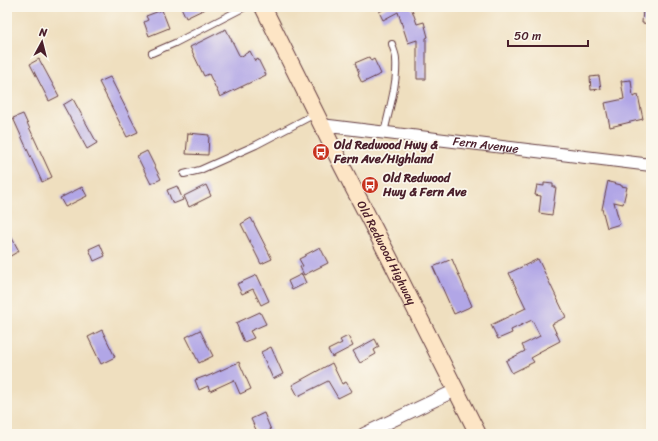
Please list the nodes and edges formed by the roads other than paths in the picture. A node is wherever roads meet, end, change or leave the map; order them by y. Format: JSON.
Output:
{"nodes":[{"id":1,"x":245,"y":7,"type":"edge"},
{"id":2,"x":263,"y":7,"type":"edge"},
{"id":3,"x":392,"y":44,"type":"dead end"},
{"id":4,"x":152,"y":53,"type":"dead end"},
{"id":5,"x":318,"y":120,"type":"junction"},
{"id":6,"x":384,"y":133,"type":"junction"},
{"id":7,"x":651,"y":165,"type":"edge"},
{"id":8,"x":184,"y":174,"type":"dead end"},
{"id":9,"x":456,"y":390,"type":"junction"},
{"id":10,"x":364,"y":434,"type":"edge"},
{"id":11,"x":478,"y":434,"type":"edge"}],
"edges":[{"from":1,"to":4,"type":"lane"},
{"from":2,"to":5,"type":"main road","name":"Old Redwood Highway"},
{"from":3,"to":6,"type":"lane"},
{"from":5,"to":6,"type":"street","name":"Fern Avenue"},
{"from":5,"to":8,"type":"lane"},
{"from":5,"to":9,"type":"main road","name":"Old Redwood Highway"},
{"from":6,"to":7,"type":"street","name":"Fern Avenue"},
{"from":9,"to":10,"type":"street"},
{"from":9,"to":11,"type":"main road","name":"Old Redwood Highway"}]}
